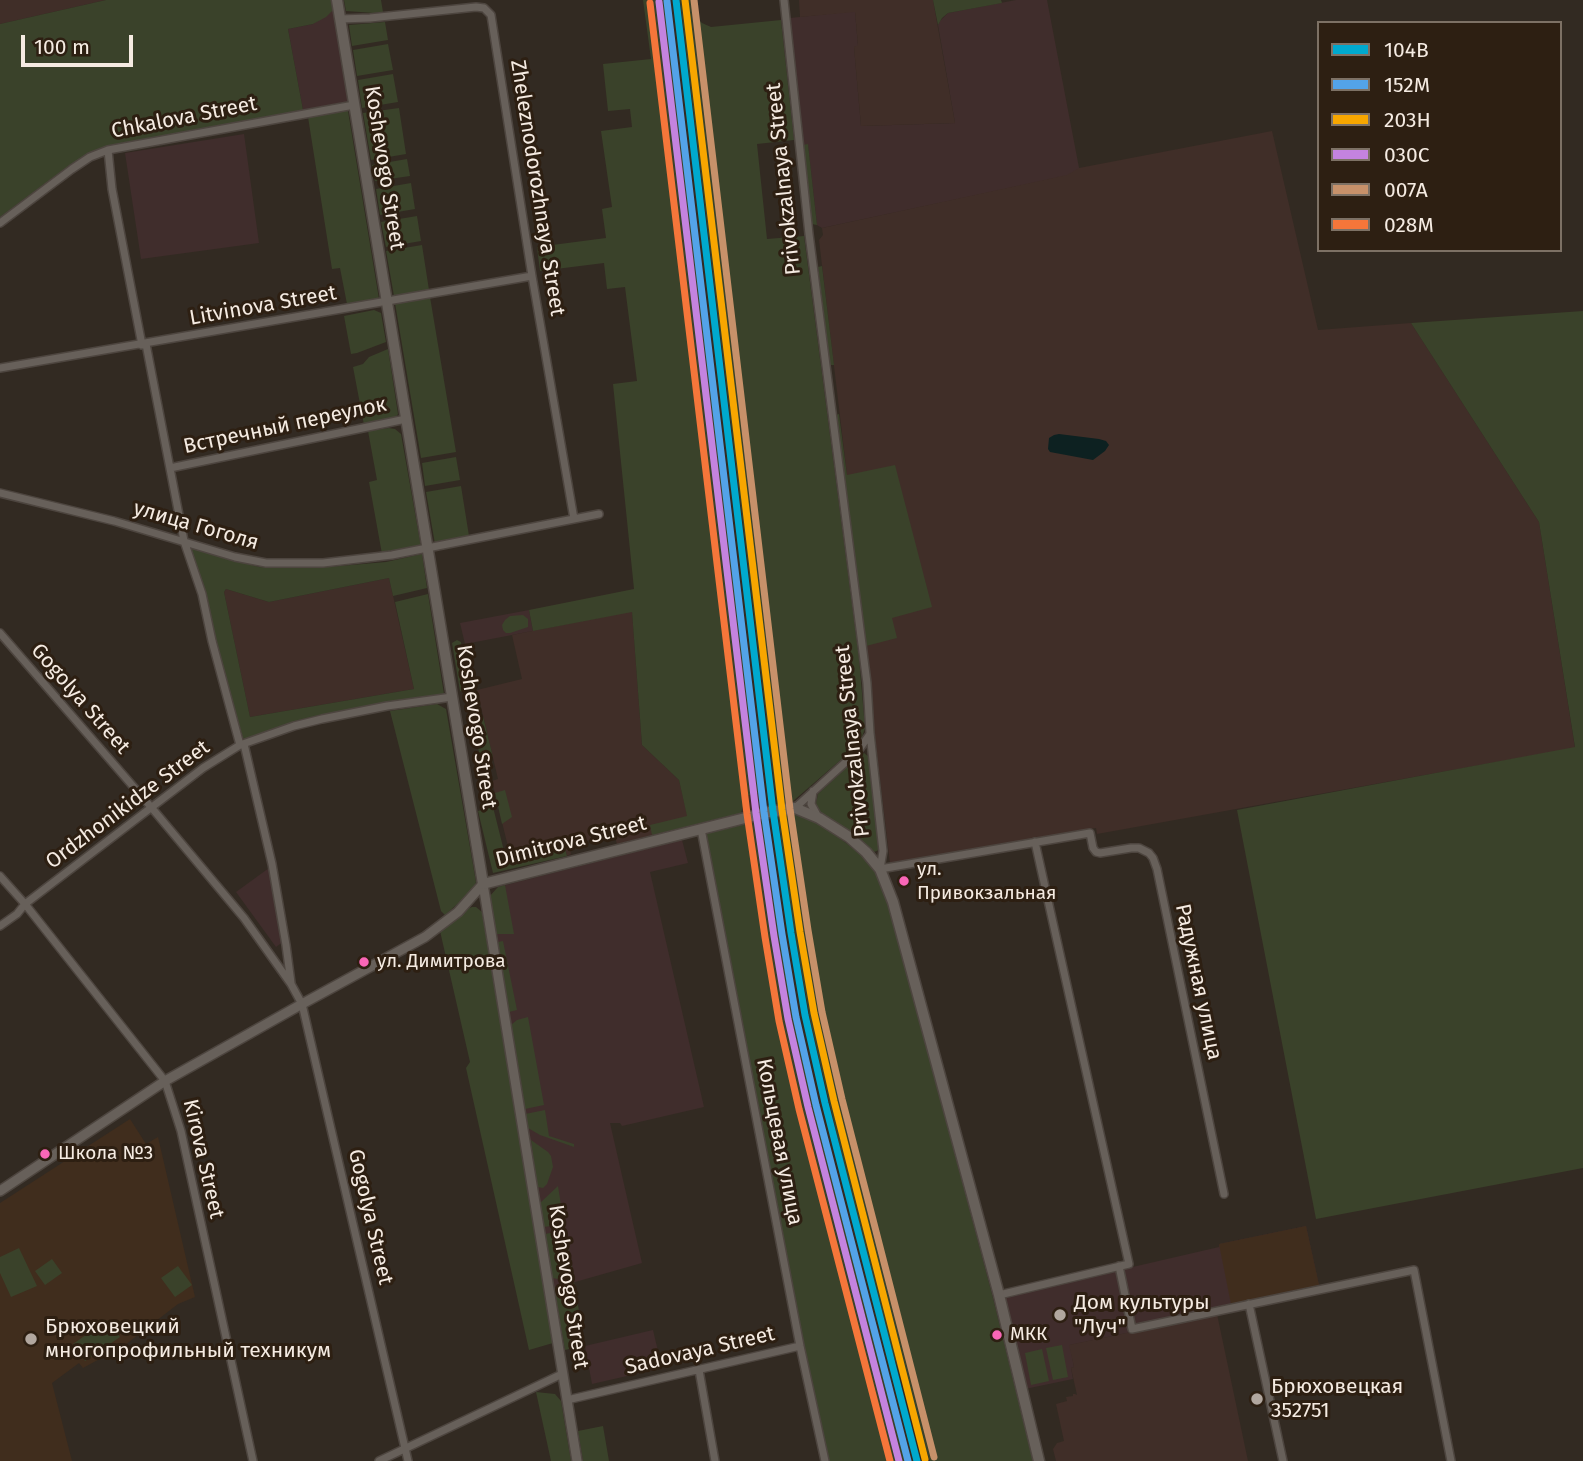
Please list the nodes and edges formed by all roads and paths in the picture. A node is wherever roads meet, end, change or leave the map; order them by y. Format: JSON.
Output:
{"nodes":[{"id":1,"x":337,"y":0,"type":"edge"},
{"id":2,"x":784,"y":0,"type":"edge"},
{"id":3,"x":340,"y":19,"type":"junction"},
{"id":4,"x":354,"y":105,"type":"junction"},
{"id":5,"x":108,"y":150,"type":"junction"},
{"id":6,"x":0,"y":223,"type":"edge"},
{"id":7,"x":532,"y":276,"type":"junction"},
{"id":8,"x":387,"y":301,"type":"junction"},
{"id":9,"x":144,"y":344,"type":"junction"},
{"id":10,"x":0,"y":368,"type":"edge"},
{"id":11,"x":406,"y":419,"type":"junction"},
{"id":12,"x":170,"y":468,"type":"junction"},
{"id":13,"x":0,"y":493,"type":"edge"},
{"id":14,"x":599,"y":514,"type":"dead end"},
{"id":15,"x":574,"y":519,"type":"junction"},
{"id":16,"x":184,"y":541,"type":"junction"},
{"id":17,"x":428,"y":549,"type":"junction"},
{"id":18,"x":0,"y":634,"type":"edge"},
{"id":19,"x":452,"y":698,"type":"junction"},
{"id":20,"x":870,"y":733,"type":"junction"},
{"id":21,"x":242,"y":744,"type":"junction"},
{"id":22,"x":813,"y":790,"type":"junction"},
{"id":23,"x":151,"y":807,"type":"junction"},
{"id":24,"x":794,"y":808,"type":"junction"},
{"id":25,"x":819,"y":818,"type":"junction"},
{"id":26,"x":701,"y":829,"type":"junction"},
{"id":27,"x":1035,"y":842,"type":"junction"},
{"id":28,"x":880,"y":869,"type":"junction"},
{"id":29,"x":0,"y":876,"type":"edge"},
{"id":30,"x":482,"y":884,"type":"junction"},
{"id":31,"x":25,"y":904,"type":"junction"},
{"id":32,"x":0,"y":926,"type":"edge"},
{"id":33,"x":291,"y":984,"type":"junction"},
{"id":34,"x":302,"y":1004,"type":"junction"},
{"id":35,"x":165,"y":1081,"type":"junction"},
{"id":36,"x":0,"y":1191,"type":"edge"},
{"id":37,"x":1224,"y":1194,"type":"dead end"},
{"id":38,"x":1119,"y":1266,"type":"junction"},
{"id":39,"x":999,"y":1295,"type":"junction"},
{"id":40,"x":1249,"y":1304,"type":"junction"},
{"id":41,"x":800,"y":1346,"type":"junction"},
{"id":42,"x":699,"y":1370,"type":"junction"},
{"id":43,"x":562,"y":1374,"type":"junction"},
{"id":44,"x":567,"y":1400,"type":"junction"},
{"id":45,"x":405,"y":1448,"type":"junction"},
{"id":46,"x":253,"y":1461,"type":"edge"},
{"id":47,"x":379,"y":1461,"type":"edge"},
{"id":48,"x":408,"y":1461,"type":"edge"},
{"id":49,"x":577,"y":1461,"type":"edge"},
{"id":50,"x":715,"y":1461,"type":"edge"},
{"id":51,"x":825,"y":1461,"type":"edge"},
{"id":52,"x":1039,"y":1461,"type":"edge"},
{"id":53,"x":1283,"y":1461,"type":"edge"},
{"id":54,"x":1451,"y":1461,"type":"edge"}],
"edges":[{"from":1,"to":3,"type":"main road","name":"Koshevogo Street"},
{"from":2,"to":20,"type":"street","name":"Privokzalnaya Street"},
{"from":3,"to":4,"type":"main road","name":"Koshevogo Street"},
{"from":3,"to":7,"type":"street","name":"Zheleznodorozhnaya Street"},
{"from":4,"to":5,"type":"street","name":"Chkalova Street"},
{"from":4,"to":8,"type":"main road","name":"Koshevogo Street"},
{"from":5,"to":6,"type":"street","name":"Chkalova Street"},
{"from":5,"to":9,"type":"street","name":"Gogolya Street"},
{"from":7,"to":8,"type":"street","name":"Litvinova Street"},
{"from":7,"to":15,"type":"street","name":"Zheleznodorozhnaya Street"},
{"from":8,"to":9,"type":"street","name":"Litvinova Street"},
{"from":8,"to":11,"type":"main road","name":"Koshevogo Street"},
{"from":9,"to":10,"type":"street","name":"Litvinova Street"},
{"from":9,"to":12,"type":"street","name":"Gogolya Street"},
{"from":11,"to":12,"type":"street","name":"Встречный переулок"},
{"from":11,"to":17,"type":"main road","name":"Koshevogo Street"},
{"from":12,"to":16,"type":"street","name":"Gogolya Street"},
{"from":13,"to":16,"type":"street","name":"улица Гоголя"},
{"from":14,"to":15,"type":"street"},
{"from":15,"to":17,"type":"street"},
{"from":16,"to":17,"type":"street","name":"улица Гоголя"},
{"from":16,"to":21,"type":"street","name":"Gogolya Street"},
{"from":17,"to":19,"type":"main road","name":"Koshevogo Street"},
{"from":18,"to":23,"type":"street","name":"Gogolya Street"},
{"from":19,"to":21,"type":"street","name":"Ordzhonikidze Street"},
{"from":19,"to":30,"type":"main road","name":"Koshevogo Street"},
{"from":20,"to":22,"type":"street"},
{"from":20,"to":28,"type":"street","name":"Privokzalnaya Street"},
{"from":21,"to":23,"type":"street","name":"Ordzhonikidze Street"},
{"from":21,"to":33,"type":"street","name":"Gogolya Street"},
{"from":22,"to":24,"type":"street"},
{"from":22,"to":25,"type":"street"},
{"from":23,"to":31,"type":"street","name":"Ordzhonikidze Street"},
{"from":23,"to":33,"type":"street","name":"Gogolya Street"},
{"from":24,"to":25,"type":"main road"},
{"from":24,"to":26,"type":"main road","name":"Dimitrova Street"},
{"from":25,"to":28,"type":"main road"},
{"from":26,"to":30,"type":"main road","name":"Dimitrova Street"},
{"from":26,"to":41,"type":"street","name":"Кольцевая улица"},
{"from":27,"to":28,"type":"street"},
{"from":27,"to":37,"type":"street","name":"Радужная улица"},
{"from":27,"to":38,"type":"street"},
{"from":28,"to":39,"type":"main road","name":"Privokzalnaya Street"},
{"from":29,"to":31,"type":"street","name":"Kirova Street"},
{"from":30,"to":34,"type":"street","name":"Dimitrova Street"},
{"from":30,"to":43,"type":"street","name":"Koshevogo Street"},
{"from":31,"to":32,"type":"street","name":"Ordzhonikidze Street"},
{"from":31,"to":35,"type":"street","name":"Kirova Street"},
{"from":33,"to":34,"type":"street","name":"Gogolya Street"},
{"from":34,"to":35,"type":"street","name":"Dimitrova Street"},
{"from":34,"to":45,"type":"street","name":"Gogolya Street"},
{"from":35,"to":36,"type":"street","name":"Dimitrova Street"},
{"from":35,"to":46,"type":"street","name":"Kirova Street"},
{"from":38,"to":39,"type":"street"},
{"from":38,"to":40,"type":"street"},
{"from":39,"to":52,"type":"main road","name":"Privokzalnaya Street"},
{"from":40,"to":53,"type":"street"},
{"from":40,"to":54,"type":"street"},
{"from":41,"to":42,"type":"street","name":"Sadovaya Street"},
{"from":41,"to":51,"type":"street","name":"Кольцевая улица"},
{"from":42,"to":44,"type":"street","name":"Sadovaya Street"},
{"from":42,"to":50,"type":"street"},
{"from":43,"to":44,"type":"street","name":"Koshevogo Street"},
{"from":43,"to":45,"type":"street"},
{"from":44,"to":49,"type":"street","name":"Koshevogo Street"},
{"from":45,"to":47,"type":"street"},
{"from":45,"to":48,"type":"street","name":"Gogolya Street"}]}
